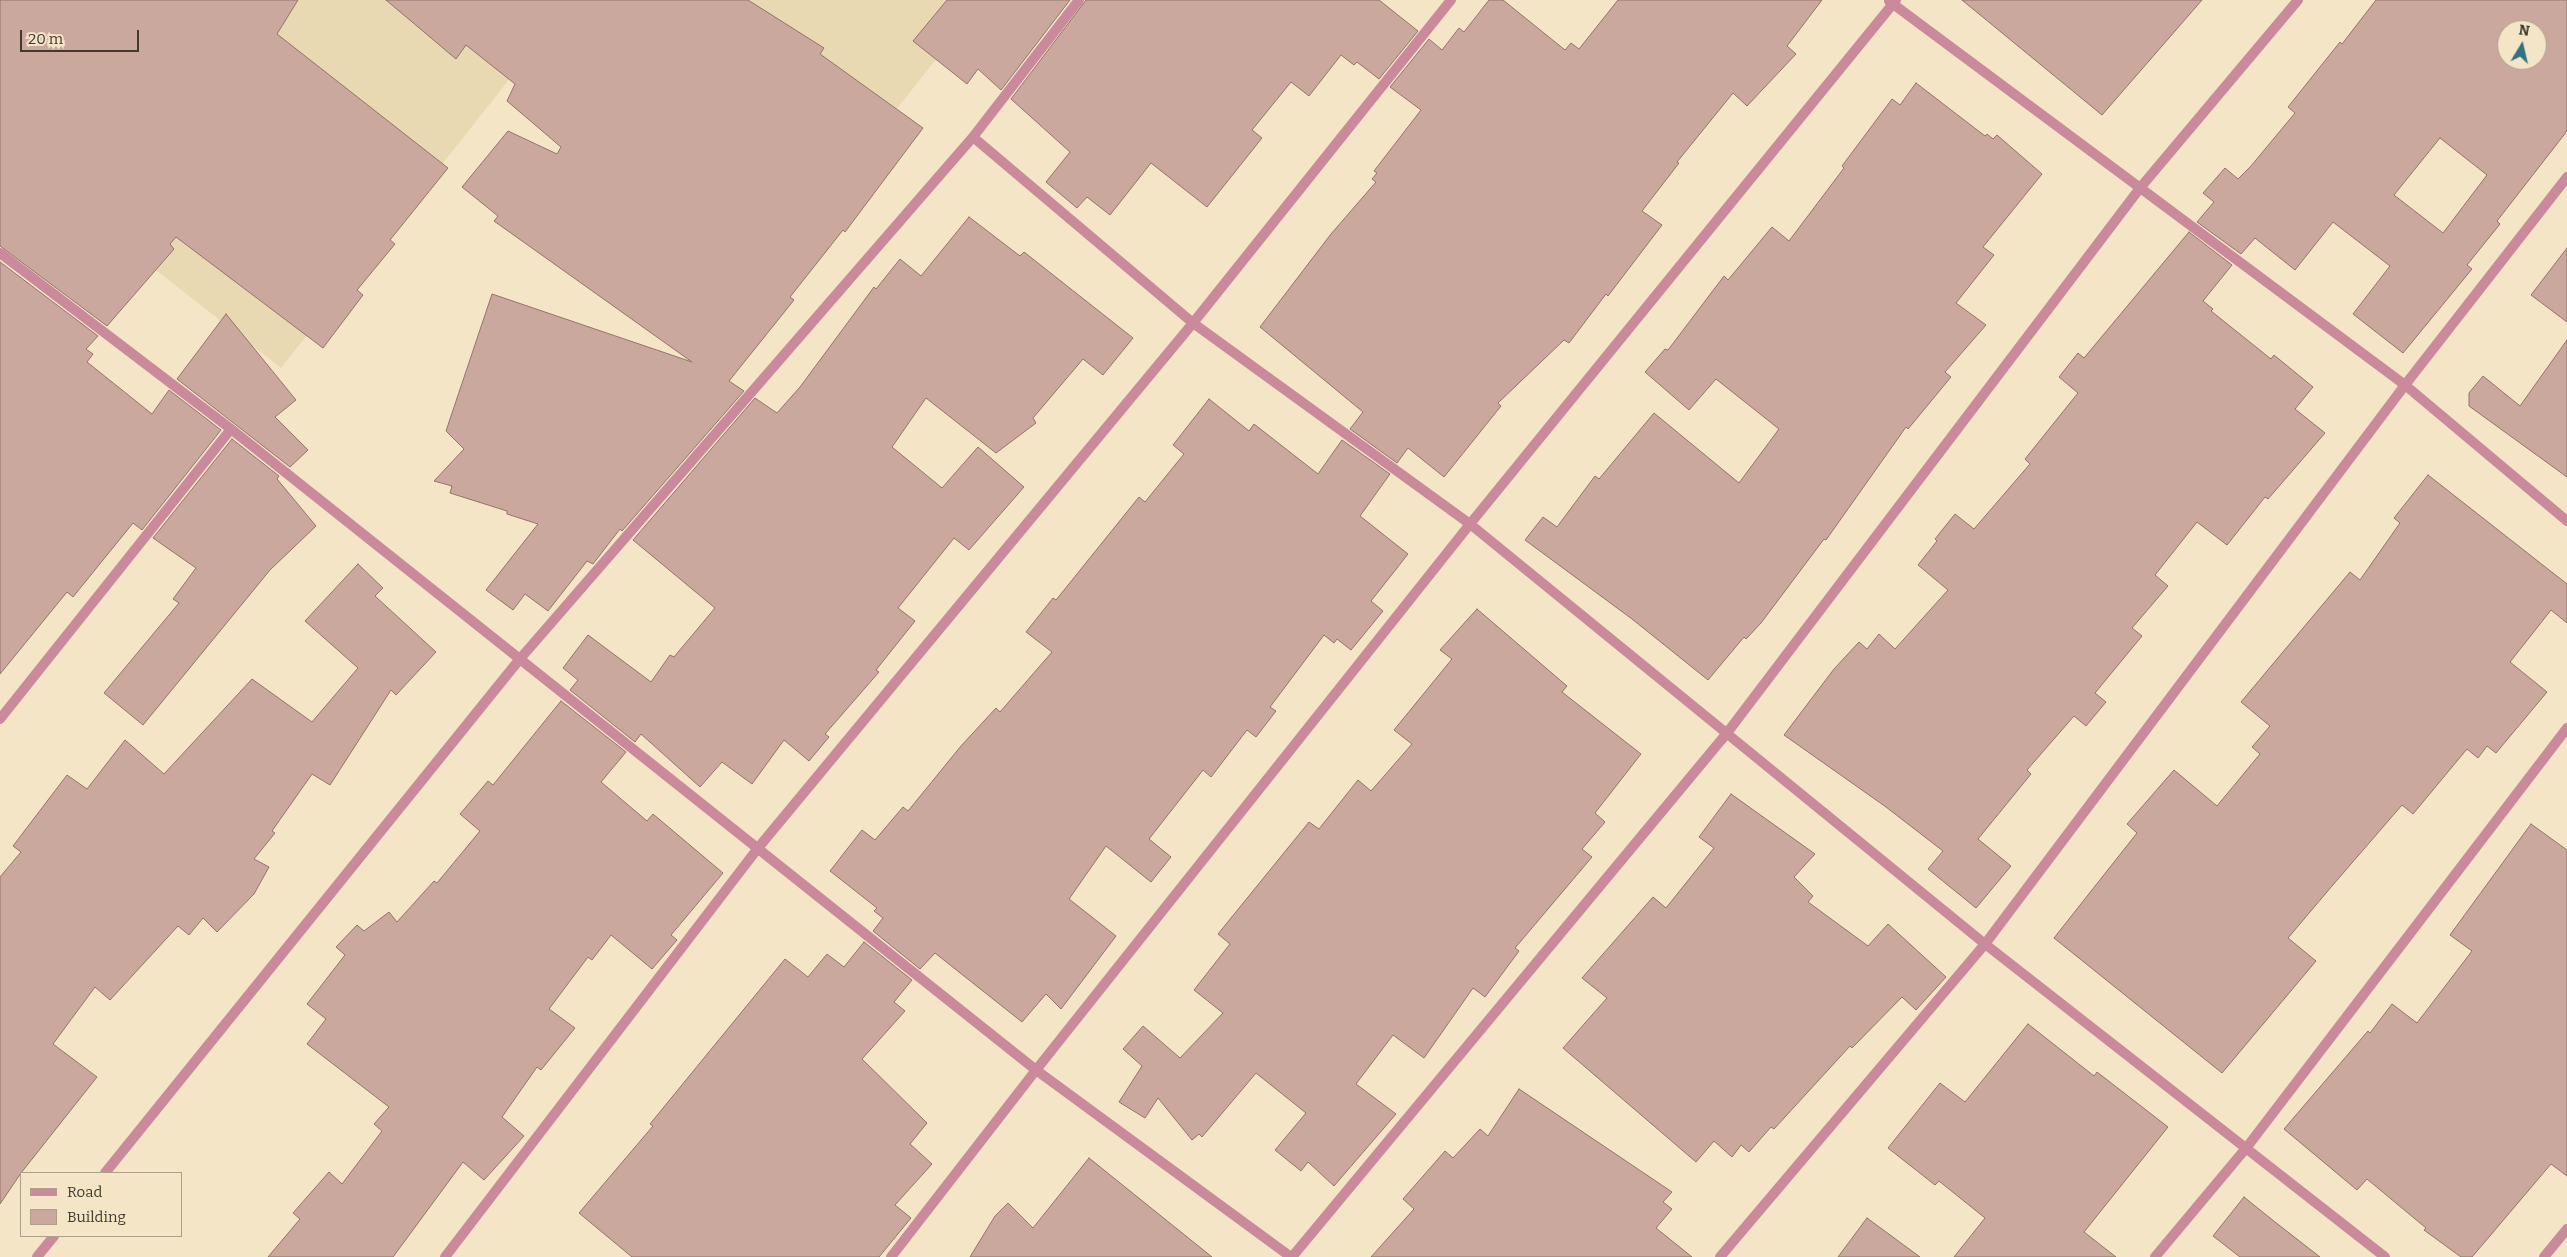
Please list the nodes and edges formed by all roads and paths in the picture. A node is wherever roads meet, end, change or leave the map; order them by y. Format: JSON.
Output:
{"nodes":[{"id":1,"x":1078,"y":0,"type":"edge"},
{"id":2,"x":1450,"y":0,"type":"edge"},
{"id":3,"x":2298,"y":0,"type":"edge"},
{"id":4,"x":1893,"y":1,"type":"edge"},
{"id":5,"x":973,"y":137,"type":"junction"},
{"id":6,"x":2567,"y":177,"type":"edge"},
{"id":7,"x":2140,"y":188,"type":"junction"},
{"id":8,"x":0,"y":253,"type":"edge"},
{"id":9,"x":1194,"y":323,"type":"junction"},
{"id":10,"x":2406,"y":385,"type":"junction"},
{"id":11,"x":231,"y":429,"type":"junction"},
{"id":12,"x":2567,"y":521,"type":"edge"},
{"id":13,"x":1470,"y":524,"type":"junction"},
{"id":14,"x":520,"y":660,"type":"junction"},
{"id":15,"x":0,"y":719,"type":"edge"},
{"id":16,"x":2567,"y":728,"type":"edge"},
{"id":17,"x":1727,"y":733,"type":"junction"},
{"id":18,"x":758,"y":848,"type":"junction"},
{"id":19,"x":1985,"y":944,"type":"junction"},
{"id":20,"x":1036,"y":1070,"type":"junction"},
{"id":21,"x":2247,"y":1147,"type":"junction"},
{"id":22,"x":106,"y":1172,"type":"edge"},
{"id":23,"x":2567,"y":1230,"type":"edge"},
{"id":24,"x":53,"y":1237,"type":"edge"},
{"id":25,"x":37,"y":1257,"type":"edge"},
{"id":26,"x":445,"y":1257,"type":"edge"},
{"id":27,"x":891,"y":1257,"type":"edge"},
{"id":28,"x":1291,"y":1257,"type":"edge"},
{"id":29,"x":1720,"y":1257,"type":"edge"},
{"id":30,"x":2155,"y":1257,"type":"edge"},
{"id":31,"x":2385,"y":1257,"type":"edge"},
{"id":32,"x":2544,"y":1257,"type":"edge"}],
"edges":[{"from":1,"to":5,"type":"street"},
{"from":2,"to":9,"type":"street"},
{"from":3,"to":7,"type":"street"},
{"from":4,"to":7,"type":"street"},
{"from":4,"to":13,"type":"street"},
{"from":5,"to":9,"type":"street"},
{"from":5,"to":14,"type":"street"},
{"from":6,"to":10,"type":"street"},
{"from":7,"to":10,"type":"street"},
{"from":7,"to":17,"type":"street"},
{"from":8,"to":11,"type":"street"},
{"from":9,"to":13,"type":"street"},
{"from":9,"to":18,"type":"street"},
{"from":10,"to":12,"type":"street"},
{"from":10,"to":19,"type":"street"},
{"from":11,"to":14,"type":"street"},
{"from":11,"to":15,"type":"street"},
{"from":13,"to":17,"type":"street"},
{"from":13,"to":20,"type":"street"},
{"from":14,"to":18,"type":"street"},
{"from":14,"to":22,"type":"street"},
{"from":16,"to":21,"type":"street"},
{"from":17,"to":19,"type":"street"},
{"from":17,"to":28,"type":"street"},
{"from":18,"to":20,"type":"street"},
{"from":18,"to":26,"type":"street"},
{"from":19,"to":21,"type":"street"},
{"from":19,"to":29,"type":"street"},
{"from":20,"to":27,"type":"street"},
{"from":20,"to":28,"type":"street"},
{"from":21,"to":30,"type":"street"},
{"from":21,"to":31,"type":"street"},
{"from":23,"to":32,"type":"street"},
{"from":24,"to":25,"type":"street"}]}
